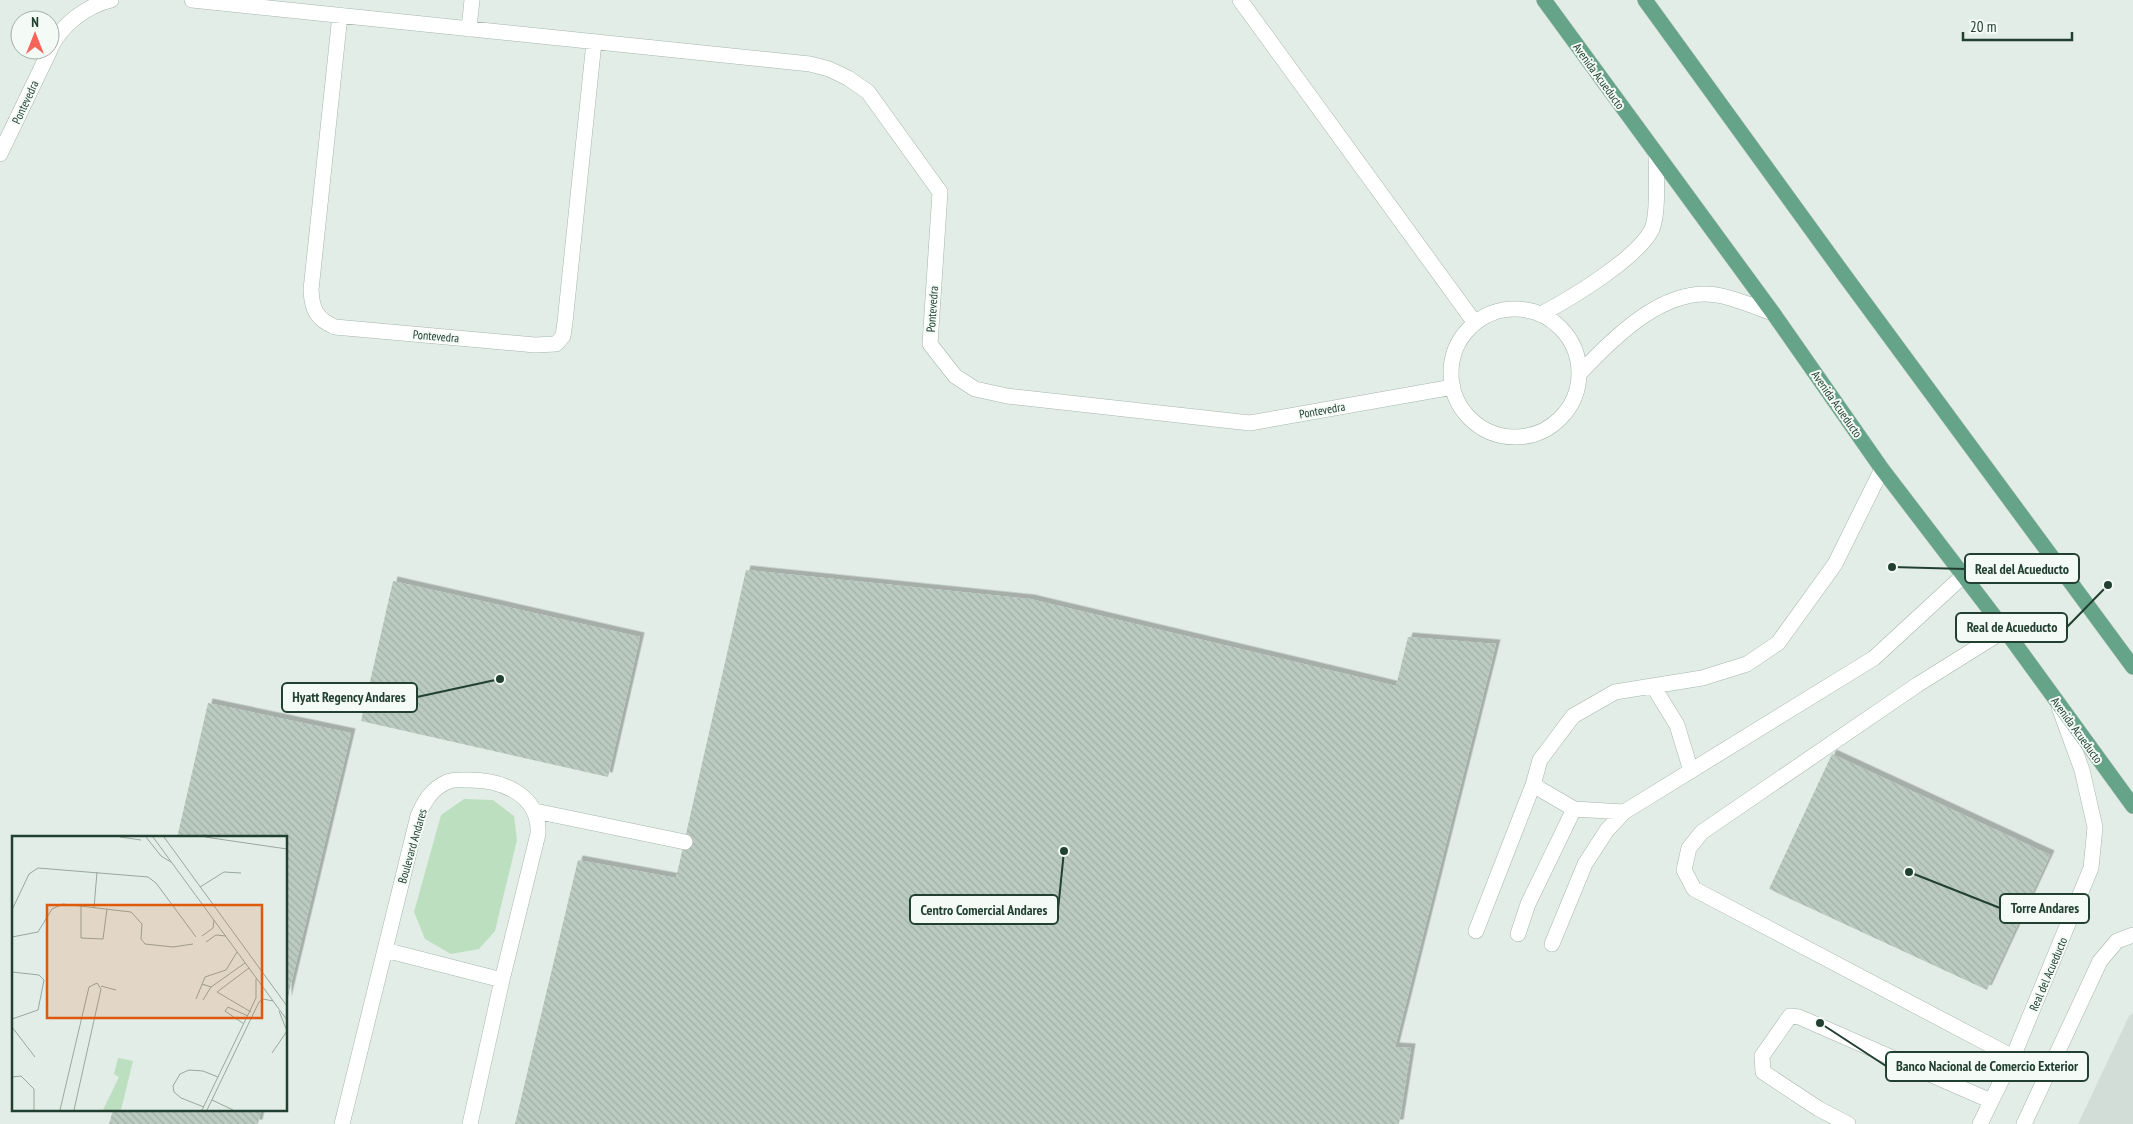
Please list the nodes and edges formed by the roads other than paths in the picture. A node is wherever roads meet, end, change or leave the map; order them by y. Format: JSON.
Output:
{"nodes":[{"id":1,"x":111,"y":0,"type":"edge"},
{"id":2,"x":192,"y":0,"type":"edge"},
{"id":3,"x":472,"y":0,"type":"edge"},
{"id":4,"x":1240,"y":0,"type":"edge"},
{"id":5,"x":1544,"y":0,"type":"edge"},
{"id":6,"x":1645,"y":0,"type":"edge"},
{"id":7,"x":340,"y":15,"type":"junction"},
{"id":8,"x":469,"y":29,"type":"junction"},
{"id":9,"x":60,"y":33,"type":"edge"},
{"id":10,"x":594,"y":42,"type":"junction"},
{"id":11,"x":45,"y":60,"type":"edge"},
{"id":12,"x":1656,"y":153,"type":"junction"},
{"id":13,"x":0,"y":154,"type":"edge"},
{"id":14,"x":1773,"y":313,"type":"junction"},
{"id":15,"x":1541,"y":314,"type":"junction"},
{"id":16,"x":1475,"y":323,"type":"junction"},
{"id":17,"x":1580,"y":372,"type":"junction"},
{"id":18,"x":1453,"y":387,"type":"junction"},
{"id":19,"x":1882,"y":469,"type":"junction"},
{"id":20,"x":1963,"y":576,"type":"junction"},
{"id":21,"x":2005,"y":630,"type":"junction"},
{"id":22,"x":2133,"y":667,"type":"edge"},
{"id":23,"x":1653,"y":686,"type":"junction"},
{"id":24,"x":2058,"y":703,"type":"junction"},
{"id":25,"x":1691,"y":771,"type":"junction"},
{"id":26,"x":1533,"y":785,"type":"junction"},
{"id":27,"x":2133,"y":806,"type":"edge"},
{"id":28,"x":1574,"y":809,"type":"junction"},
{"id":29,"x":535,"y":811,"type":"junction"},
{"id":30,"x":1624,"y":812,"type":"junction"},
{"id":31,"x":685,"y":842,"type":"dead end"},
{"id":32,"x":1476,"y":931,"type":"dead end"},
{"id":33,"x":1518,"y":934,"type":"dead end"},
{"id":34,"x":2133,"y":936,"type":"edge"},
{"id":35,"x":1552,"y":944,"type":"dead end"},
{"id":36,"x":385,"y":950,"type":"junction"},
{"id":37,"x":502,"y":980,"type":"junction"},
{"id":38,"x":2013,"y":1057,"type":"junction"},
{"id":39,"x":2047,"y":1072,"type":"junction"},
{"id":40,"x":1991,"y":1101,"type":"junction"},
{"id":41,"x":342,"y":1124,"type":"edge"},
{"id":42,"x":470,"y":1124,"type":"edge"},
{"id":43,"x":1848,"y":1124,"type":"edge"},
{"id":44,"x":1980,"y":1124,"type":"edge"},
{"id":45,"x":2024,"y":1124,"type":"edge"}],
"edges":[{"from":1,"to":9,"type":"street","name":"Pontevedra"},
{"from":2,"to":7,"type":"street","name":"Pontevedra"},
{"from":3,"to":8,"type":"street"},
{"from":4,"to":16,"type":"street"},
{"from":5,"to":12,"type":"main road","name":"Avenida Acueducto"},
{"from":6,"to":22,"type":"main road"},
{"from":7,"to":8,"type":"street","name":"Pontevedra"},
{"from":7,"to":10,"type":"street","name":"Pontevedra"},
{"from":8,"to":10,"type":"street","name":"Pontevedra"},
{"from":10,"to":18,"type":"street","name":"Pontevedra"},
{"from":11,"to":13,"type":"street","name":"Pontevedra"},
{"from":12,"to":14,"type":"main road","name":"Avenida Acueducto"},
{"from":12,"to":15,"type":"street"},
{"from":14,"to":17,"type":"street"},
{"from":14,"to":19,"type":"main road","name":"Avenida Acueducto"},
{"from":15,"to":16,"type":"street"},
{"from":15,"to":17,"type":"street"},
{"from":16,"to":18,"type":"street"},
{"from":17,"to":18,"type":"street"},
{"from":19,"to":20,"type":"main road","name":"Avenida Acueducto"},
{"from":19,"to":23,"type":"street"},
{"from":20,"to":21,"type":"main road","name":"Avenida Acueducto"},
{"from":20,"to":25,"type":"street"},
{"from":21,"to":24,"type":"main road","name":"Avenida Acueducto"},
{"from":21,"to":38,"type":"street"},
{"from":23,"to":25,"type":"street"},
{"from":23,"to":26,"type":"street"},
{"from":24,"to":27,"type":"main road","name":"Avenida Acueducto"},
{"from":24,"to":38,"type":"street","name":"Real del Acueducto"},
{"from":25,"to":30,"type":"street"},
{"from":26,"to":28,"type":"street"},
{"from":26,"to":32,"type":"street"},
{"from":28,"to":30,"type":"street"},
{"from":28,"to":33,"type":"street"},
{"from":29,"to":31,"type":"street"},
{"from":29,"to":36,"type":"street","name":"Boulevard Andares"},
{"from":29,"to":37,"type":"street"},
{"from":30,"to":35,"type":"street"},
{"from":34,"to":39,"type":"street"},
{"from":36,"to":37,"type":"street"},
{"from":36,"to":41,"type":"street","name":"Boulevard Andares"},
{"from":37,"to":42,"type":"street"},
{"from":38,"to":39,"type":"street"},
{"from":38,"to":40,"type":"street","name":"Real del Acueducto"},
{"from":39,"to":45,"type":"street"},
{"from":40,"to":43,"type":"street"},
{"from":40,"to":44,"type":"street","name":"Real del Acueducto"}]}
